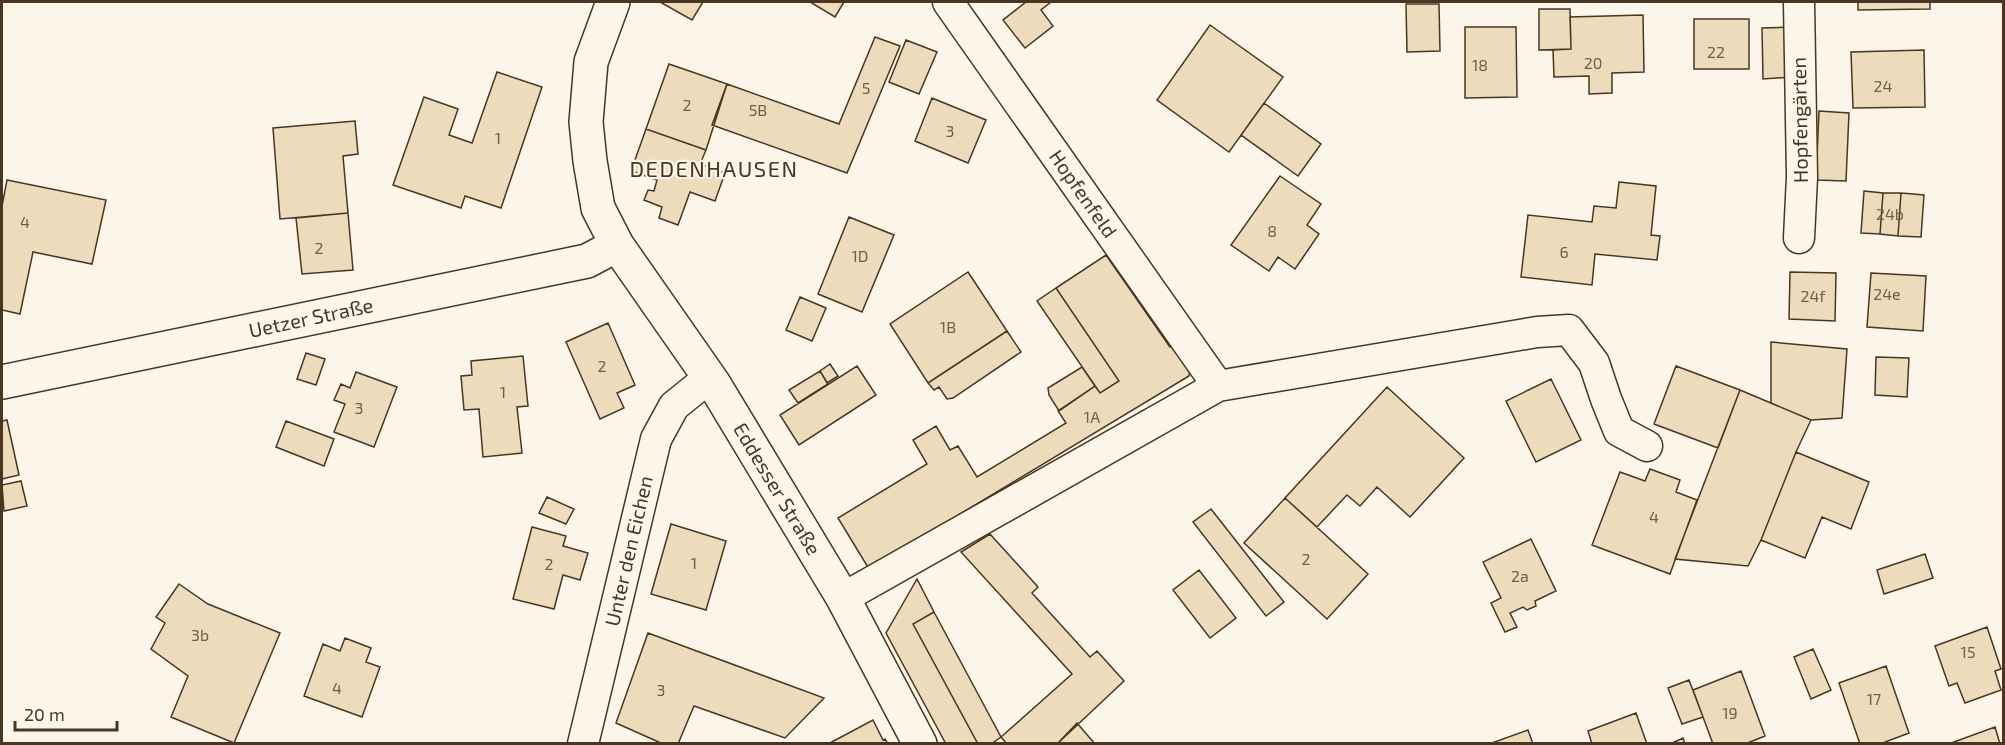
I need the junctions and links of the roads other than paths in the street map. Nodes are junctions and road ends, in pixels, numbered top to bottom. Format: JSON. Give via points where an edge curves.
{"nodes":[{"id":1,"x":613,"y":2,"type":"edge"},
{"id":2,"x":948,"y":2,"type":"edge"},
{"id":3,"x":1798,"y":2,"type":"edge"},
{"id":4,"x":1799,"y":238,"type":"dead end"},
{"id":5,"x":617,"y":245,"type":"junction"},
{"id":6,"x":710,"y":377,"type":"junction"},
{"id":7,"x":2,"y":382,"type":"edge"},
{"id":8,"x":1218,"y":386,"type":"junction"},
{"id":9,"x":1647,"y":447,"type":"dead end"},
{"id":10,"x":843,"y":598,"type":"junction"},
{"id":11,"x":583,"y":744,"type":"edge"},
{"id":12,"x":920,"y":744,"type":"edge"}],
"edges":[{"from":1,"to":5,"type":"street","name":"Eddesser Straße","via":[[591,62],[586,122],[598,207]]},
{"from":2,"to":8,"type":"street","name":"Hopfenfeld"},
{"from":3,"to":4,"type":"street","name":"Hopfengärten","via":[[1802,177]]},
{"from":5,"to":6,"type":"street","name":"Eddesser Straße"},
{"from":5,"to":7,"type":"street","name":"Uetzer Straße","via":[[587,261]]},
{"from":6,"to":10,"type":"street","name":"Eddesser Straße"},
{"from":6,"to":11,"type":"street","name":"Unter den Eichen","via":[[674,406],[656,439]]},
{"from":8,"to":9,"type":"street","via":[[1537,332],[1569,330],[1594,363],[1619,431]]},
{"from":8,"to":10,"type":"street"},
{"from":10,"to":12,"type":"street","name":"Eddesser Straße"}]}
